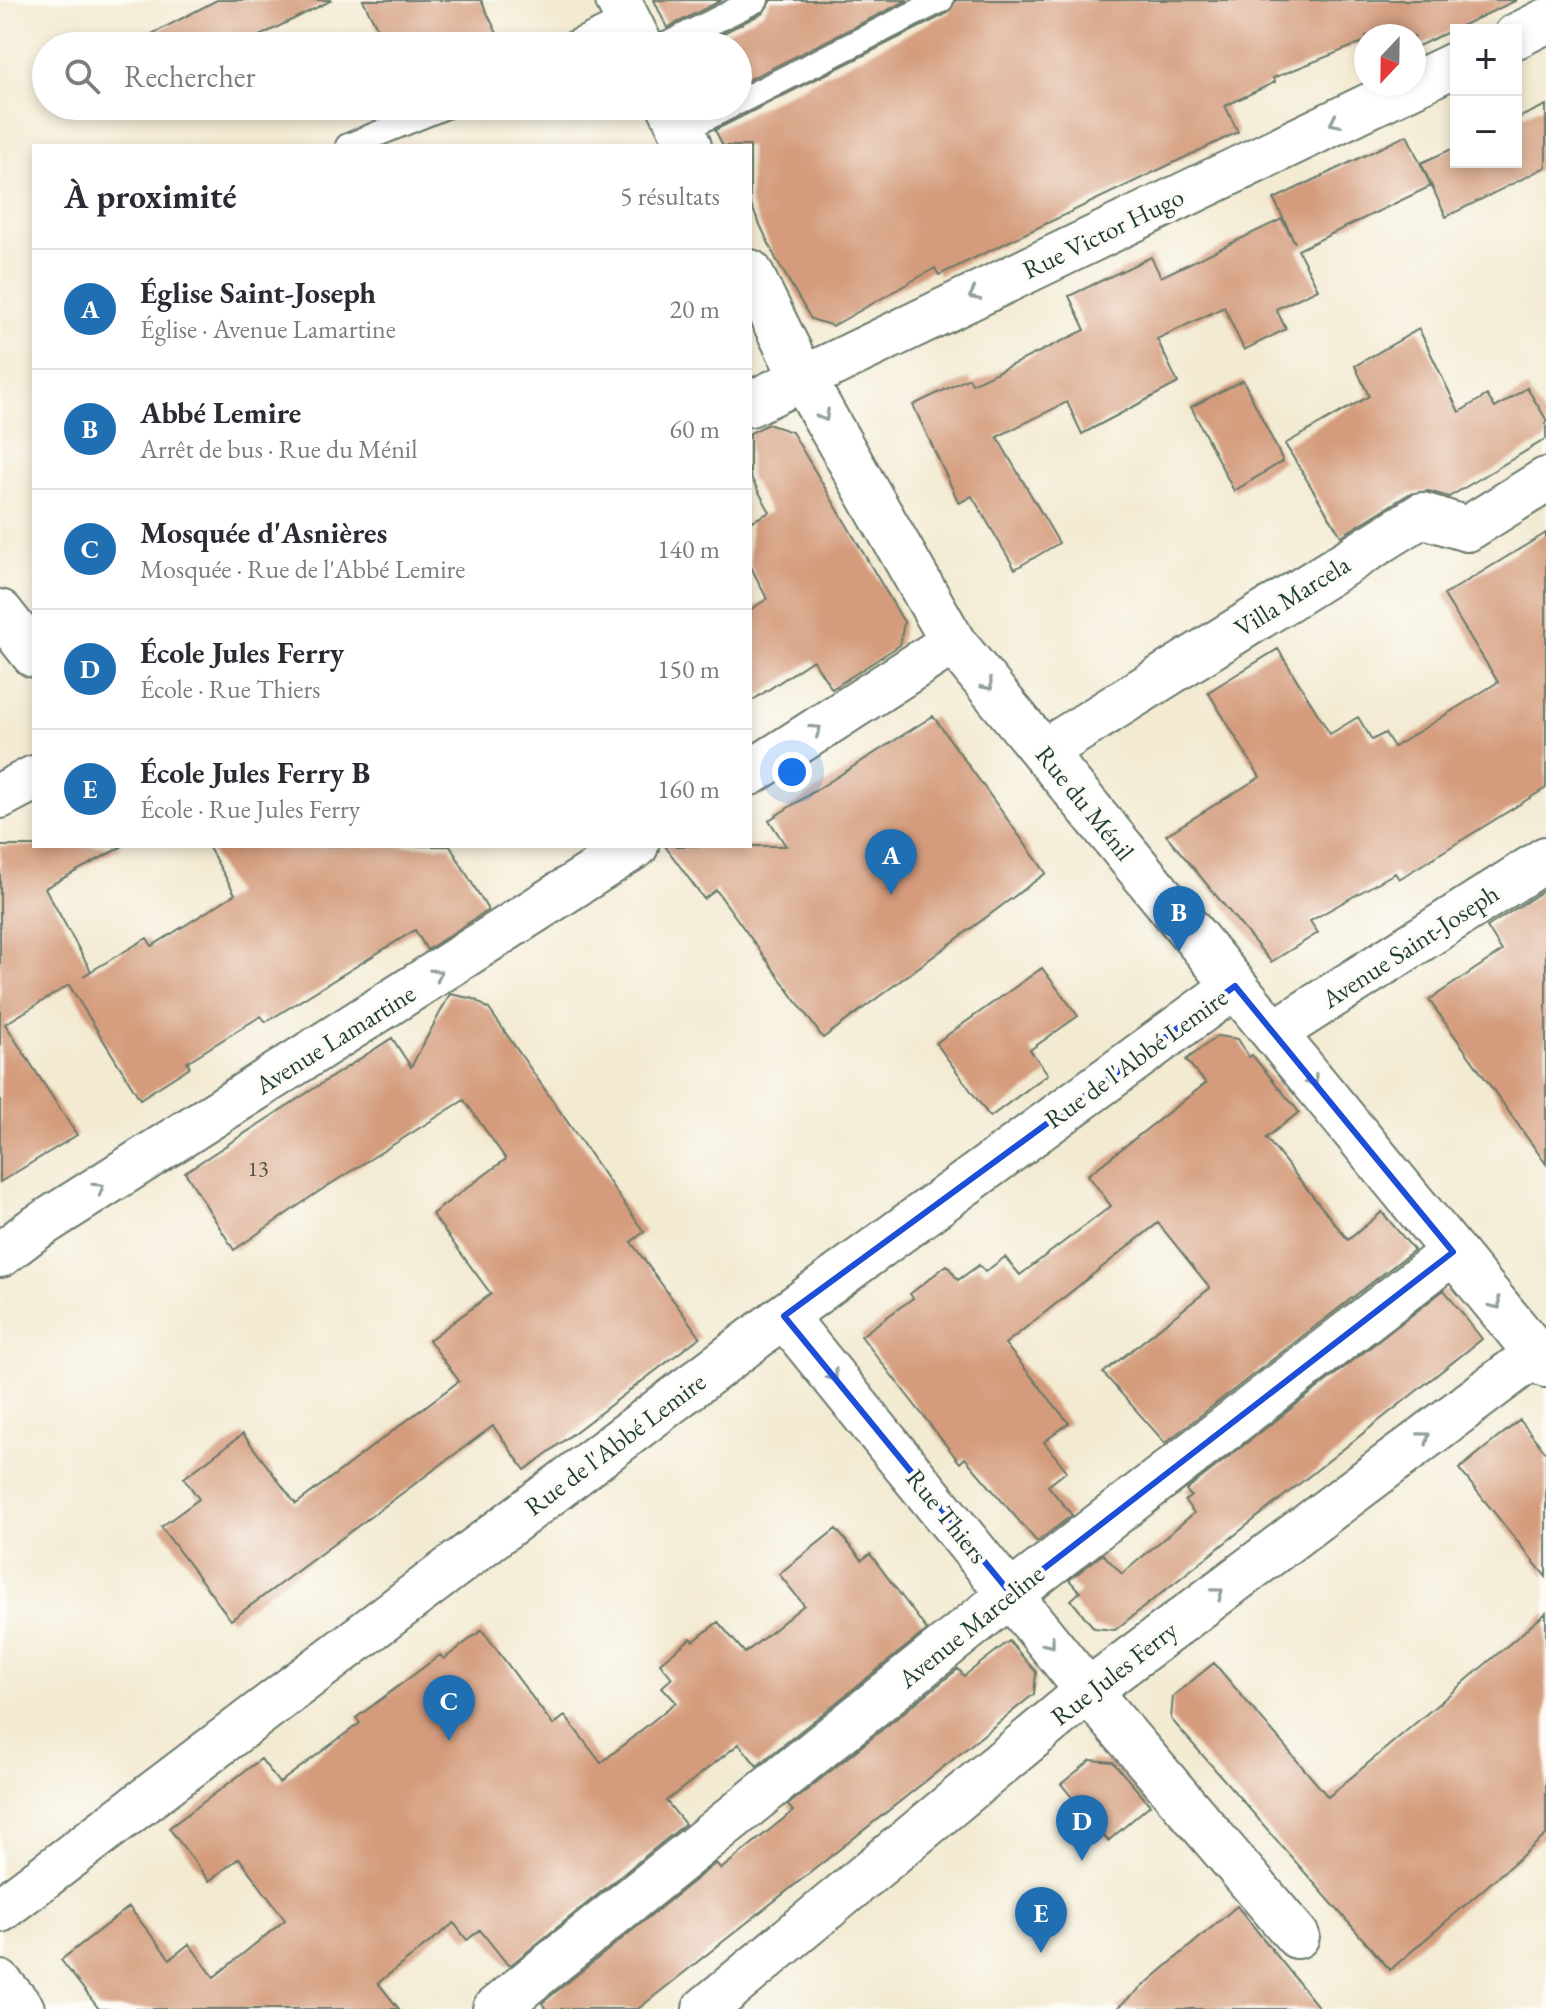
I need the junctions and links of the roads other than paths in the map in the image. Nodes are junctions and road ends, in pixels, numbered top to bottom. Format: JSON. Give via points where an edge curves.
{"nodes":[{"id":1,"x":756,"y":0,"type":"edge"},
{"id":2,"x":941,"y":0,"type":"edge"},
{"id":3,"x":1546,"y":21,"type":"edge"},
{"id":4,"x":629,"y":22,"type":"edge"},
{"id":5,"x":604,"y":32,"type":"edge"},
{"id":6,"x":692,"y":32,"type":"edge"},
{"id":7,"x":1522,"y":33,"type":"edge"},
{"id":8,"x":1450,"y":67,"type":"edge"},
{"id":9,"x":752,"y":95,"type":"edge"},
{"id":10,"x":412,"y":120,"type":"edge"},
{"id":11,"x":353,"y":144,"type":"edge"},
{"id":12,"x":752,"y":276,"type":"edge"},
{"id":13,"x":802,"y":377,"type":"junction"},
{"id":14,"x":752,"y":403,"type":"edge"},
{"id":15,"x":1546,"y":480,"type":"edge"},
{"id":16,"x":0,"y":612,"type":"edge"},
{"id":17,"x":953,"y":642,"type":"junction"},
{"id":18,"x":32,"y":652,"type":"edge"},
{"id":19,"x":1043,"y":752,"type":"junction"},
{"id":20,"x":752,"y":772,"type":"edge"},
{"id":21,"x":32,"y":779,"type":"edge"},
{"id":22,"x":0,"y":796,"type":"edge"},
{"id":23,"x":633,"y":848,"type":"edge"},
{"id":24,"x":1546,"y":859,"type":"edge"},
{"id":25,"x":1235,"y":986,"type":"junction"},
{"id":26,"x":1274,"y":1033,"type":"junction"},
{"id":27,"x":17,"y":1242,"type":"edge"},
{"id":28,"x":1453,"y":1252,"type":"junction"},
{"id":29,"x":784,"y":1316,"type":"junction"},
{"id":30,"x":1541,"y":1359,"type":"edge"},
{"id":31,"x":1011,"y":1594,"type":"junction"},
{"id":32,"x":1088,"y":1691,"type":"junction"},
{"id":33,"x":0,"y":1910,"type":"edge"},
{"id":34,"x":1297,"y":1936,"type":"dead end"},
{"id":35,"x":0,"y":1983,"type":"edge"},
{"id":36,"x":22,"y":2009,"type":"edge"},
{"id":37,"x":495,"y":2009,"type":"edge"},
{"id":38,"x":705,"y":2009,"type":"edge"}],
"edges":[{"from":1,"to":6,"type":"lane"},
{"from":2,"to":9,"type":"lane"},
{"from":3,"to":7,"type":"street"},
{"from":4,"to":5,"type":"lane"},
{"from":8,"to":13,"type":"street","name":"Rue Victor Hugo","one_way":true},
{"from":10,"to":11,"type":"lane"},
{"from":12,"to":13,"type":"street","name":"Rue du Ménil"},
{"from":13,"to":14,"type":"street","name":"Rue Victor Hugo"},
{"from":13,"to":17,"type":"street","name":"Rue du Ménil","one_way":true},
{"from":15,"to":19,"type":"street","name":"Villa Marcela","via":[[1467,529],[1422,515]]},
{"from":16,"to":18,"type":"street"},
{"from":17,"to":19,"type":"street","name":"Rue du Ménil","one_way":true},
{"from":20,"to":17,"type":"street","one_way":true},
{"from":19,"to":25,"type":"street","name":"Rue du Ménil"},
{"from":21,"to":22,"type":"street"},
{"from":27,"to":23,"type":"street","name":"Avenue Lamartine","one_way":true},
{"from":24,"to":26,"type":"street","name":"Avenue Saint-Joseph"},
{"from":25,"to":26,"type":"street","name":"Rue du Ménil"},
{"from":25,"to":29,"type":"street","name":"Rue de l'Abbé Lemire"},
{"from":26,"to":28,"type":"street","name":"Rue du Ménil","one_way":true},
{"from":28,"to":30,"type":"street","name":"Rue du Ménil","one_way":true},
{"from":28,"to":31,"type":"street","name":"Avenue Marceline"},
{"from":29,"to":31,"type":"street","name":"Rue Thiers","one_way":true},
{"from":29,"to":33,"type":"street","name":"Rue de l'Abbé Lemire"},
{"from":32,"to":30,"type":"street","name":"Rue Jules Ferry","one_way":true},
{"from":31,"to":32,"type":"street","name":"Rue Thiers","one_way":true},
{"from":31,"to":37,"type":"street","name":"Avenue Marceline"},
{"from":32,"to":34,"type":"street","name":"Rue Thiers"},
{"from":32,"to":38,"type":"street","name":"Rue Jules Ferry"},
{"from":35,"to":36,"type":"street"}]}
